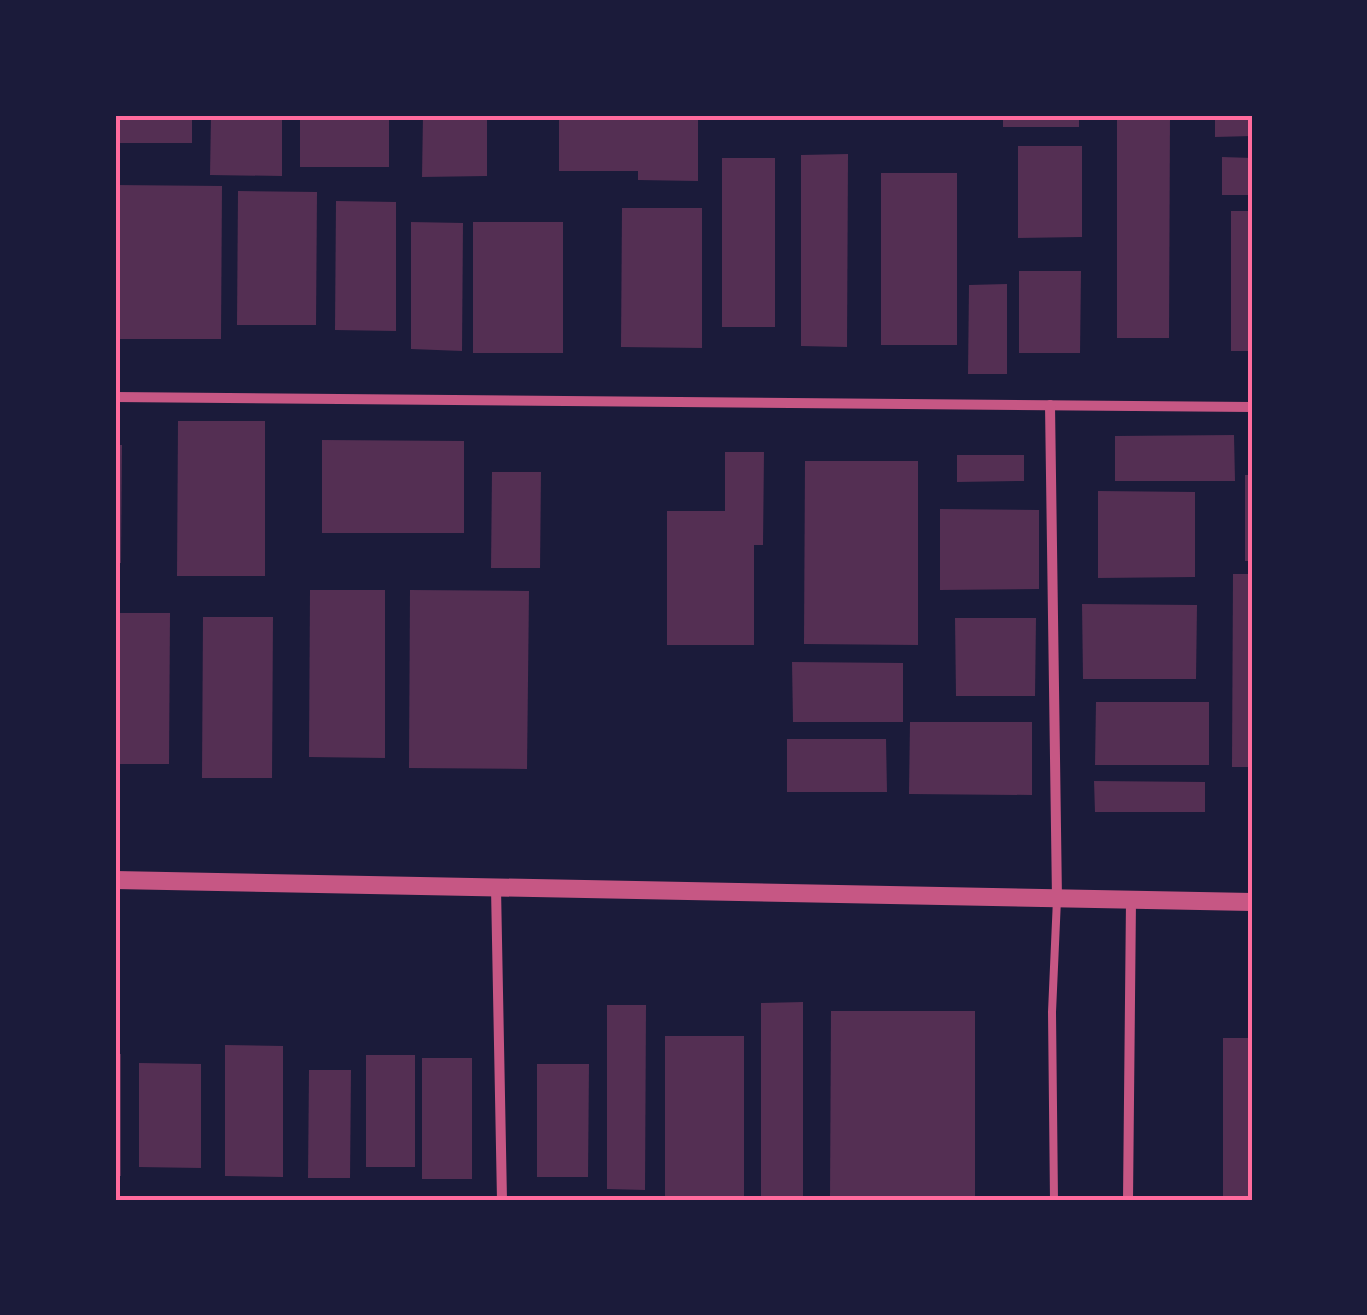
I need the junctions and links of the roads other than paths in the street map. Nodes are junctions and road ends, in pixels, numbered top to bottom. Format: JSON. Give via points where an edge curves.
{"nodes":[{"id":1,"x":115,"y":397,"type":"edge"},
{"id":2,"x":1050,"y":405,"type":"junction"},
{"id":3,"x":1252,"y":407,"type":"edge"},
{"id":4,"x":115,"y":880,"type":"edge"},
{"id":5,"x":496,"y":888,"type":"junction"},
{"id":6,"x":1057,"y":899,"type":"junction"},
{"id":7,"x":1130,"y":900,"type":"junction"},
{"id":8,"x":1252,"y":902,"type":"edge"},
{"id":9,"x":502,"y":1200,"type":"edge"},
{"id":10,"x":1054,"y":1200,"type":"edge"},
{"id":11,"x":1128,"y":1200,"type":"edge"}],
"edges":[{"from":1,"to":2,"type":"street"},
{"from":2,"to":3,"type":"street"},
{"from":2,"to":6,"type":"street"},
{"from":4,"to":5,"type":"street"},
{"from":5,"to":6,"type":"street"},
{"from":5,"to":9,"type":"street"},
{"from":6,"to":7,"type":"street"},
{"from":6,"to":10,"type":"lane"},
{"from":7,"to":8,"type":"street"},
{"from":7,"to":11,"type":"street"}]}
